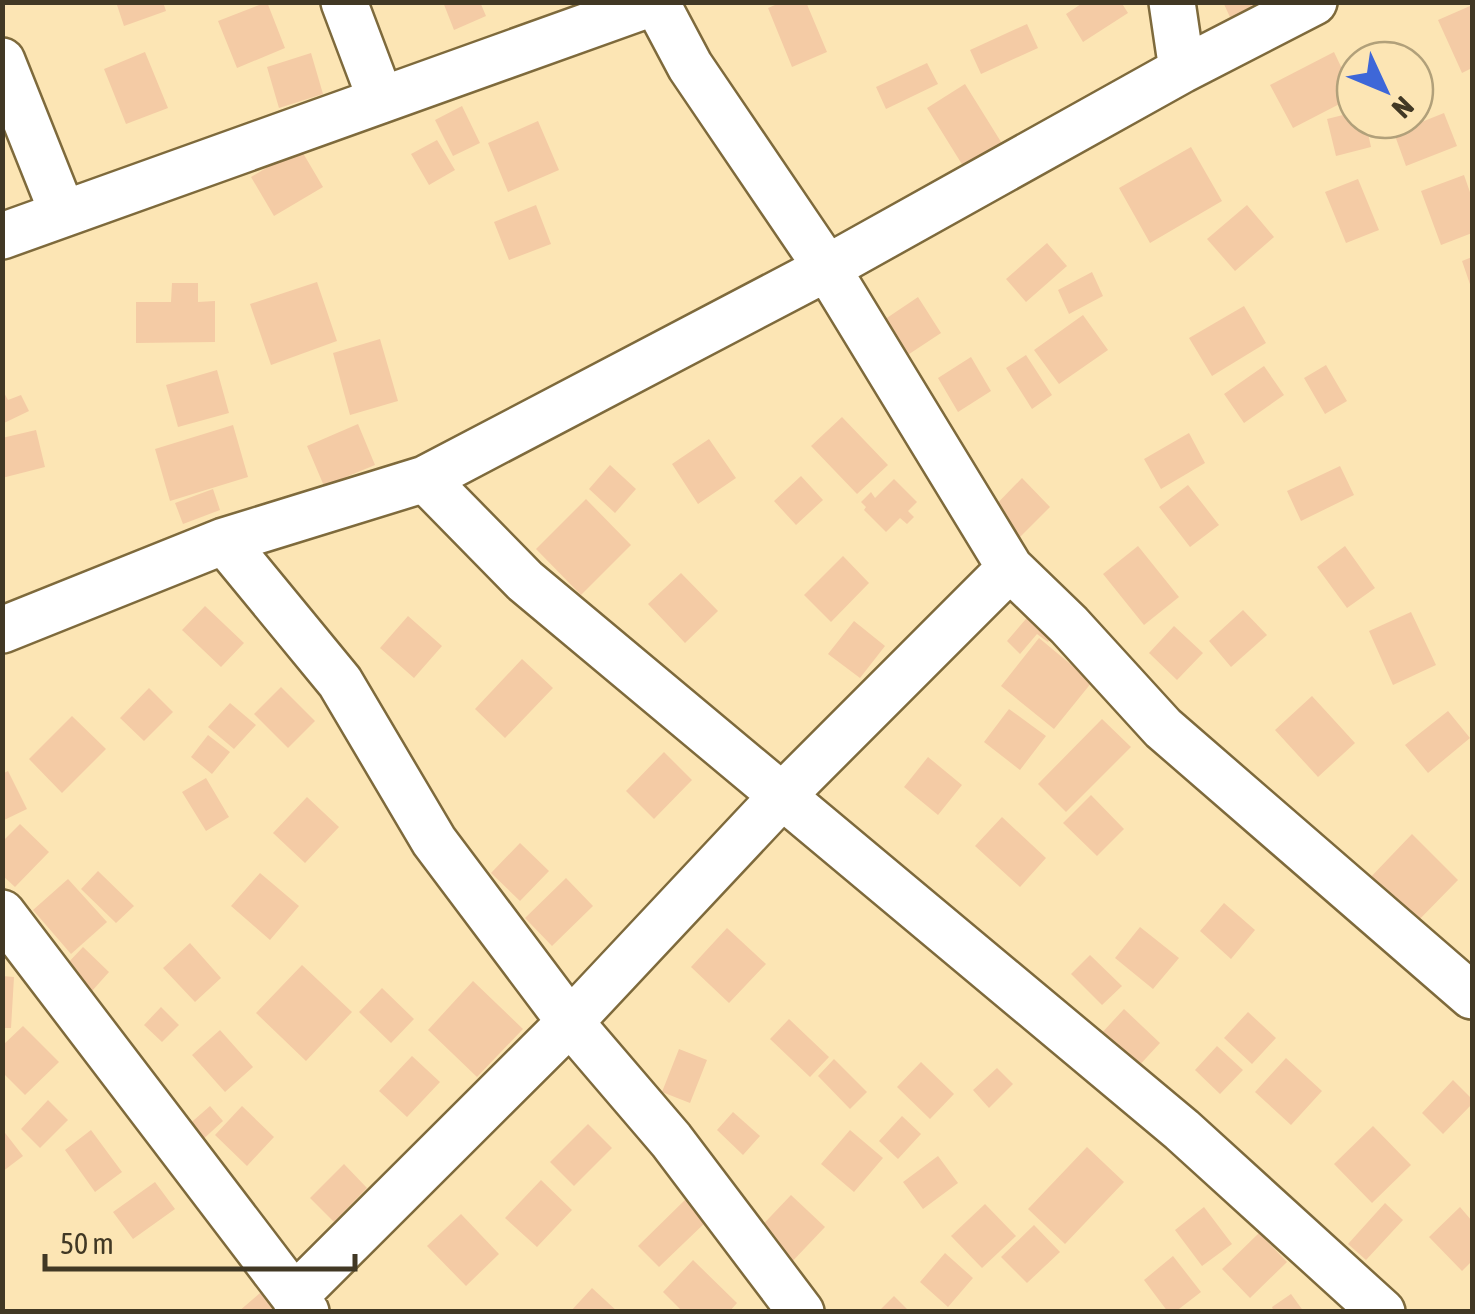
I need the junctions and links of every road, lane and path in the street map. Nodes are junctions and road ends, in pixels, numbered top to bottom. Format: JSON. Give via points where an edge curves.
{"nodes":[{"id":1,"x":344,"y":2,"type":"edge"},
{"id":2,"x":656,"y":2,"type":"edge"},
{"id":3,"x":1172,"y":2,"type":"edge"},
{"id":4,"x":1314,"y":2,"type":"edge"},
{"id":5,"x":2,"y":61,"type":"edge"},
{"id":6,"x":1182,"y":70,"type":"junction"},
{"id":7,"x":381,"y":100,"type":"junction"},
{"id":8,"x":63,"y":214,"type":"junction"},
{"id":9,"x":2,"y":236,"type":"edge"},
{"id":10,"x":828,"y":268,"type":"junction"},
{"id":11,"x":425,"y":479,"type":"junction"},
{"id":12,"x":224,"y":541,"type":"junction"},
{"id":13,"x":1010,"y":568,"type":"junction"},
{"id":14,"x":2,"y":630,"type":"edge"},
{"id":15,"x":782,"y":796,"type":"junction"},
{"id":16,"x":2,"y":912,"type":"edge"},
{"id":17,"x":1472,"y":996,"type":"edge"},
{"id":18,"x":570,"y":1022,"type":"junction"},
{"id":19,"x":300,"y":1304,"type":"edge"},
{"id":20,"x":801,"y":1312,"type":"edge"},
{"id":21,"x":1382,"y":1312,"type":"edge"}],
"edges":[{"from":1,"to":7,"type":"street"},
{"from":2,"to":7,"type":"street"},
{"from":2,"to":10,"type":"street","via":[[708,95]]},
{"from":3,"to":6,"type":"street"},
{"from":4,"to":6,"type":"street"},
{"from":5,"to":8,"type":"street"},
{"from":6,"to":10,"type":"street"},
{"from":7,"to":8,"type":"street"},
{"from":8,"to":9,"type":"street"},
{"from":10,"to":11,"type":"street"},
{"from":10,"to":13,"type":"street"},
{"from":11,"to":12,"type":"street"},
{"from":11,"to":15,"type":"street","via":[[525,581]]},
{"from":12,"to":14,"type":"street"},
{"from":12,"to":18,"type":"street","via":[[340,682],[434,841]]},
{"from":13,"to":15,"type":"street"},
{"from":13,"to":17,"type":"street","via":[[1163,728]]},
{"from":15,"to":18,"type":"street"},
{"from":15,"to":21,"type":"street","via":[[1182,1130]]},
{"from":16,"to":19,"type":"street"},
{"from":18,"to":19,"type":"street"},
{"from":18,"to":20,"type":"street","via":[[671,1140]]}]}
